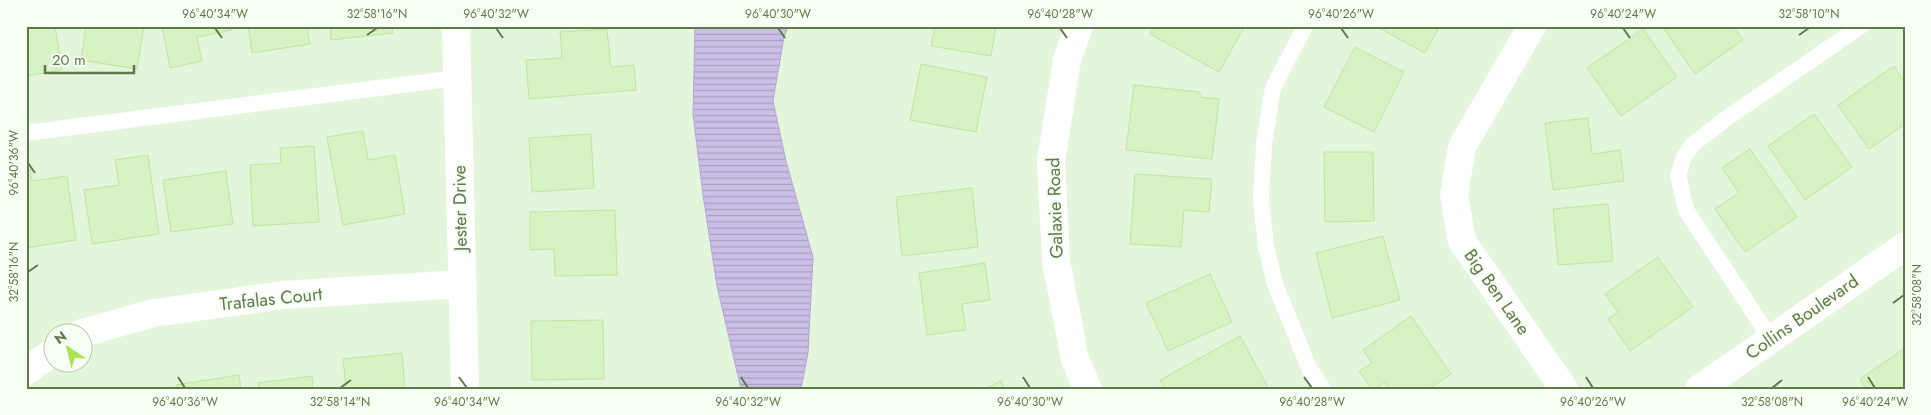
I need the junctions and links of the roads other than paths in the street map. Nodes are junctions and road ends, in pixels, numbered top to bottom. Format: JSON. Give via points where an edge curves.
{"nodes":[{"id":1,"x":456,"y":26,"type":"edge"},
{"id":2,"x":1079,"y":26,"type":"edge"},
{"id":3,"x":1305,"y":26,"type":"edge"},
{"id":4,"x":1532,"y":26,"type":"edge"},
{"id":5,"x":1861,"y":26,"type":"edge"},
{"id":6,"x":457,"y":78,"type":"junction"},
{"id":7,"x":26,"y":134,"type":"edge"},
{"id":8,"x":1905,"y":246,"type":"edge"},
{"id":9,"x":462,"y":284,"type":"junction"},
{"id":10,"x":92,"y":330,"type":"edge"},
{"id":11,"x":1771,"y":339,"type":"junction"},
{"id":12,"x":42,"y":360,"type":"edge"},
{"id":13,"x":26,"y":372,"type":"edge"},
{"id":14,"x":465,"y":389,"type":"edge"},
{"id":15,"x":1088,"y":389,"type":"edge"},
{"id":16,"x":1324,"y":389,"type":"edge"},
{"id":17,"x":1564,"y":389,"type":"edge"},
{"id":18,"x":1698,"y":389,"type":"edge"}],
"edges":[{"from":1,"to":6,"type":"street","name":"Jester Drive"},
{"from":2,"to":15,"type":"street","name":"Galaxie Road","via":[[1067,60],[1051,162],[1056,261],[1075,360]]},
{"from":3,"to":16,"type":"lane","via":[[1273,88],[1264,144],[1261,199],[1266,247],[1275,284],[1309,368]]},
{"from":4,"to":17,"type":"street","name":"Big Ben Lane","via":[[1462,147],[1454,194],[1462,241]]},
{"from":5,"to":11,"type":"lane","via":[[1692,145],[1678,174],[1686,210]]},
{"from":6,"to":7,"type":"lane"},
{"from":6,"to":9,"type":"street","name":"Jester Drive"},
{"from":8,"to":11,"type":"street","name":"Collins Boulevard"},
{"from":9,"to":10,"type":"street","name":"Trafalas Court","via":[[283,295],[154,313]]},
{"from":9,"to":14,"type":"street","name":"Jester Drive"},
{"from":11,"to":18,"type":"street","name":"Collins Boulevard"},
{"from":12,"to":13,"type":"street"}]}
